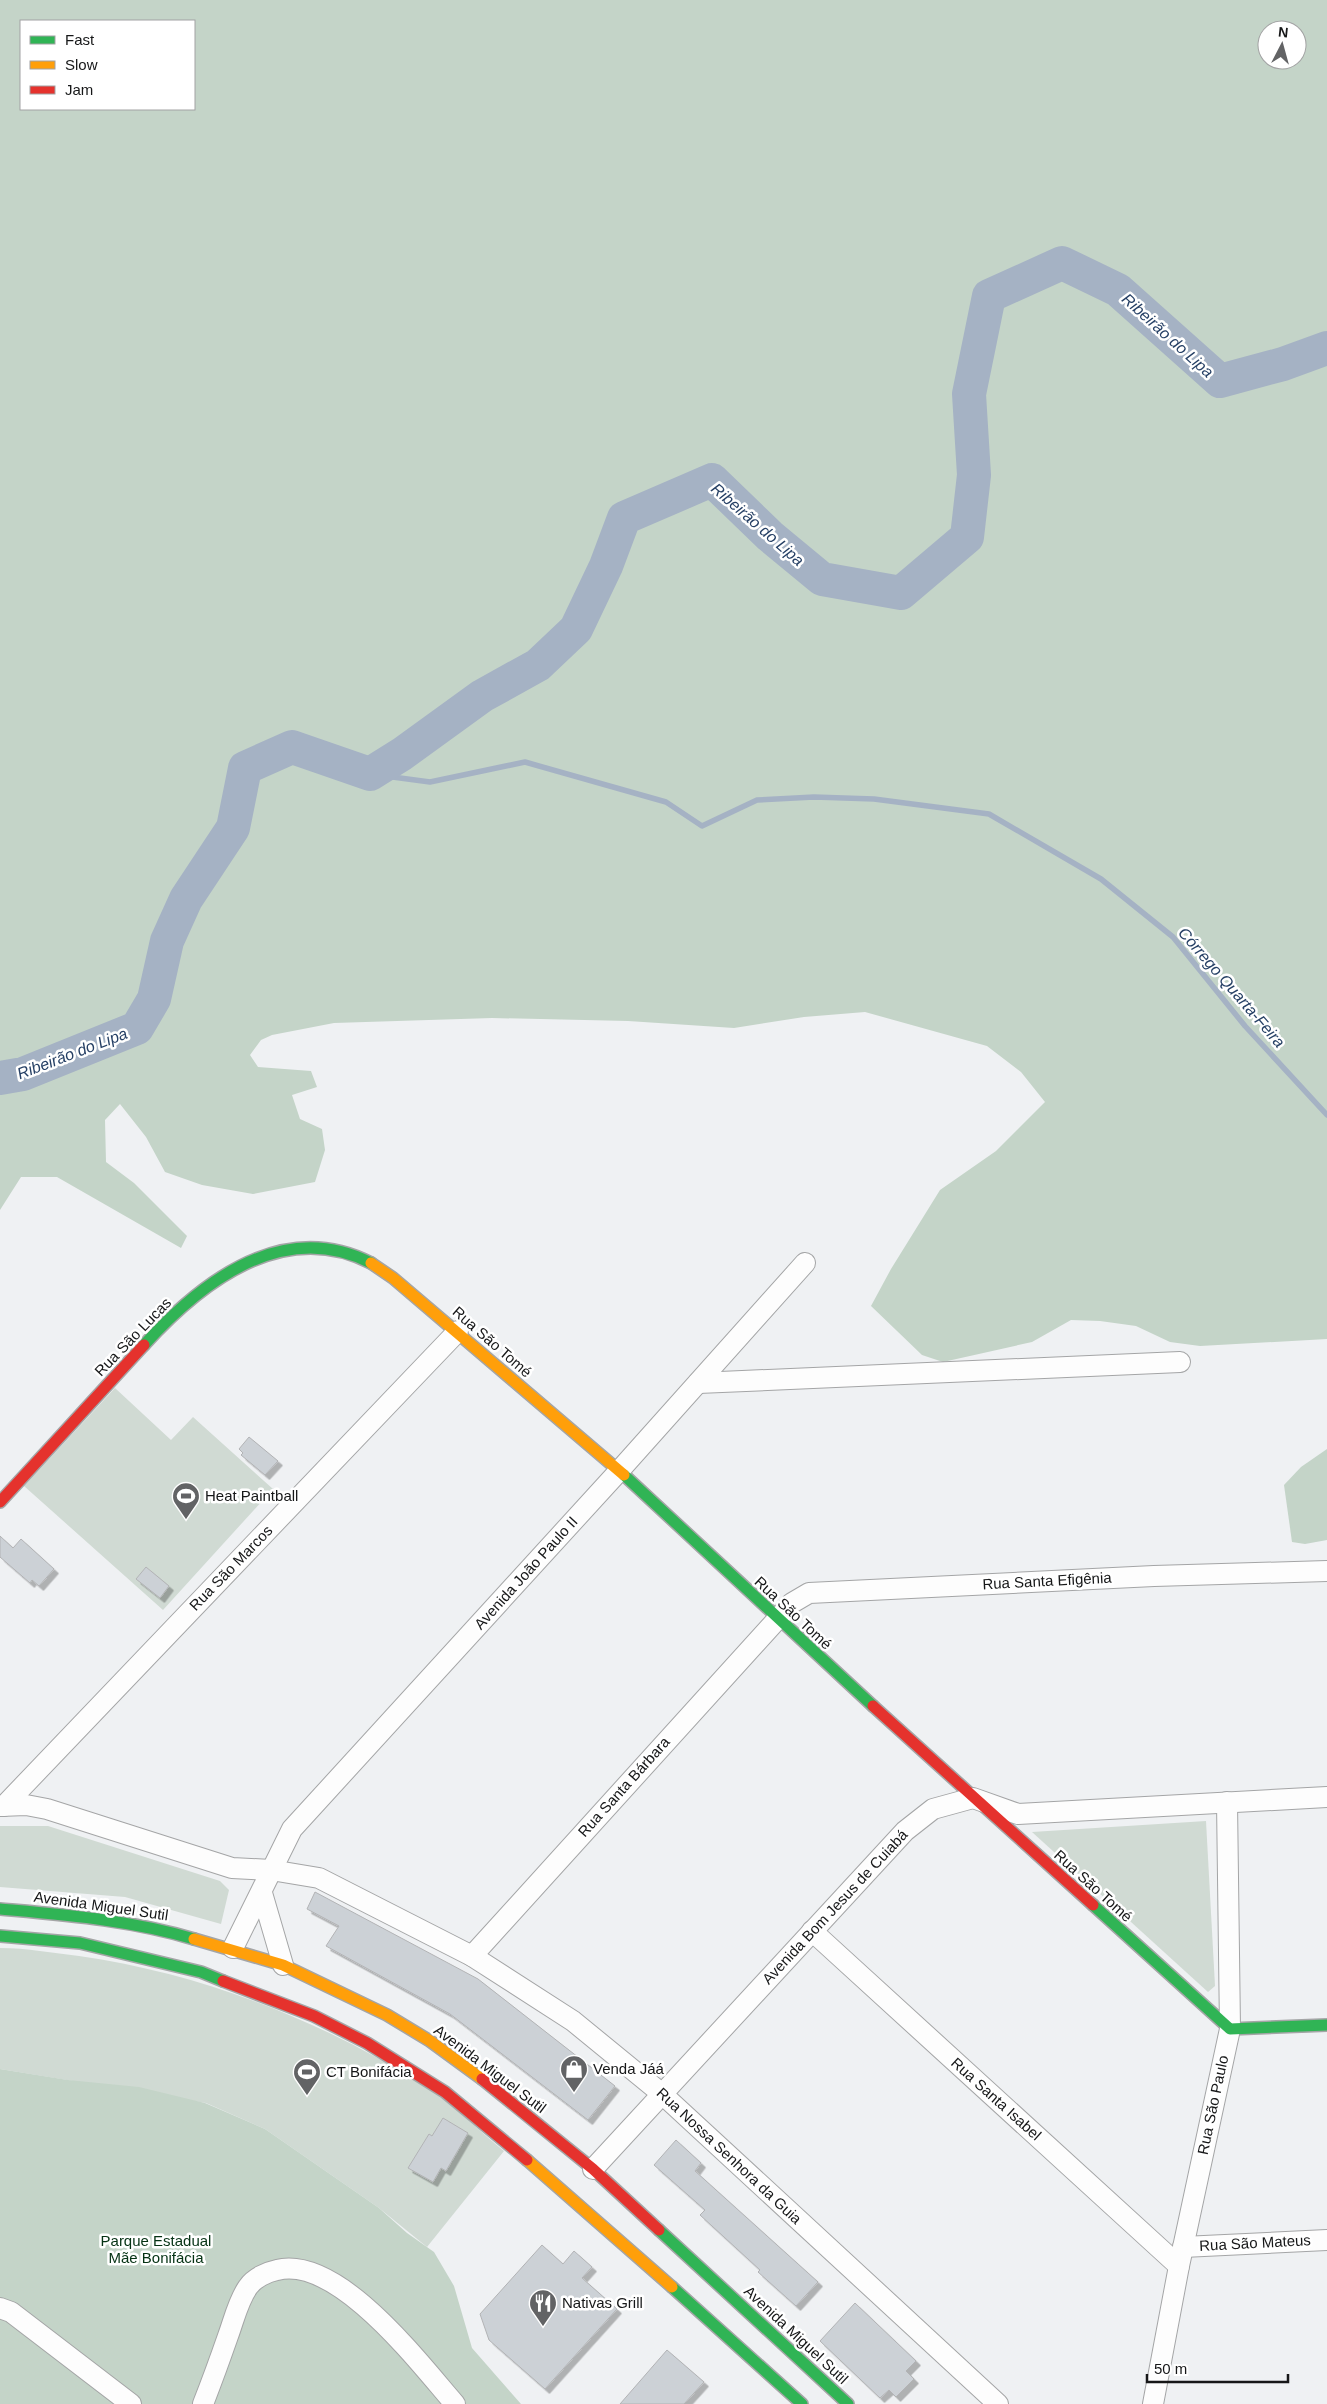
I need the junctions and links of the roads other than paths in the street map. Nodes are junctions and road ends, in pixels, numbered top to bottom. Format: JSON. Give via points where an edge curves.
{"nodes":[{"id":1,"x":320,"y":1248,"type":"joint"},
{"id":2,"x":805,"y":1263,"type":"dead end"},
{"id":3,"x":458,"y":1331,"type":"junction"},
{"id":4,"x":1180,"y":1362,"type":"dead end"},
{"id":5,"x":698,"y":1384,"type":"junction"},
{"id":6,"x":619,"y":1471,"type":"junction"},
{"id":7,"x":0,"y":1502,"type":"edge"},
{"id":8,"x":1327,"y":1571,"type":"edge"},
{"id":9,"x":777,"y":1619,"type":"junction"},
{"id":10,"x":1327,"y":1797,"type":"edge"},
{"id":11,"x":973,"y":1798,"type":"junction"},
{"id":12,"x":1227,"y":1802,"type":"junction"},
{"id":13,"x":2,"y":1806,"type":"edge"},
{"id":14,"x":271,"y":1870,"type":"junction"},
{"id":15,"x":262,"y":1893,"type":"junction"},
{"id":16,"x":0,"y":1909,"type":"edge"},
{"id":17,"x":812,"y":1931,"type":"junction"},
{"id":18,"x":0,"y":1936,"type":"edge"},
{"id":19,"x":233,"y":1948,"type":"junction"},
{"id":20,"x":472,"y":1956,"type":"junction"},
{"id":21,"x":283,"y":1965,"type":"junction"},
{"id":22,"x":1327,"y":2025,"type":"edge"},
{"id":23,"x":1230,"y":2029,"type":"junction"},
{"id":24,"x":661,"y":2093,"type":"junction"},
{"id":25,"x":593,"y":2169,"type":"junction"},
{"id":26,"x":1327,"y":2240,"type":"edge"},
{"id":27,"x":1183,"y":2247,"type":"junction"},
{"id":28,"x":1179,"y":2266,"type":"junction"},
{"id":29,"x":0,"y":2308,"type":"edge"},
{"id":30,"x":130,"y":2404,"type":"edge"},
{"id":31,"x":203,"y":2404,"type":"edge"},
{"id":32,"x":455,"y":2404,"type":"edge"},
{"id":33,"x":802,"y":2404,"type":"edge"},
{"id":34,"x":848,"y":2404,"type":"edge"},
{"id":35,"x":998,"y":2404,"type":"edge"},
{"id":36,"x":1153,"y":2404,"type":"edge"}],
"edges":[{"from":1,"to":3,"type":"main road","name":"Rua São Tomé","via":[[347,1251],[374,1263]]},
{"from":1,"to":7,"type":"main road","name":"Rua São Lucas","via":[[278,1251],[241,1263],[205,1286],[167,1320]]},
{"from":2,"to":5,"type":"street","name":"Avenida João Paulo II"},
{"from":3,"to":6,"type":"main road","name":"Rua São Tomé"},
{"from":3,"to":13,"type":"street","name":"Rua São Marcos"},
{"from":4,"to":5,"type":"street"},
{"from":5,"to":6,"type":"street","name":"Avenida João Paulo II"},
{"from":6,"to":9,"type":"main road","name":"Rua São Tomé"},
{"from":6,"to":14,"type":"street","name":"Avenida João Paulo II","via":[[292,1829]]},
{"from":8,"to":9,"type":"street","name":"Rua Santa Efigênia","via":[[809,1593],[792,1603]]},
{"from":9,"to":11,"type":"main road","name":"Rua São Tomé"},
{"from":9,"to":20,"type":"street","name":"Rua Santa Bárbara"},
{"from":10,"to":12,"type":"street"},
{"from":11,"to":12,"type":"street","via":[[1018,1814]]},
{"from":11,"to":17,"type":"street","name":"Avenida Bom Jesus de Cuiabá","via":[[933,1809],[905,1831]]},
{"from":11,"to":23,"type":"main road","name":"Rua São Tomé"},
{"from":12,"to":23,"type":"street","name":"Rua São Paulo"},
{"from":13,"to":14,"type":"street","name":"Rua Nossa Senhora da Guia","via":[[26,1805],[47,1809],[232,1868]]},
{"from":14,"to":15,"type":"street","name":"Avenida João Paulo II"},
{"from":14,"to":20,"type":"street","name":"Rua Nossa Senhora da Guia","via":[[329,1882]]},
{"from":15,"to":19,"type":"street","name":"Avenida João Paulo II"},
{"from":15,"to":21,"type":"street"},
{"from":16,"to":19,"type":"main road","name":"Avenida Miguel Sutil","via":[[103,1918],[162,1929]]},
{"from":17,"to":24,"type":"street","name":"Avenida Bom Jesus de Cuiabá"},
{"from":17,"to":28,"type":"street","name":"Rua Santa Isabel"},
{"from":18,"to":33,"type":"main road","via":[[80,1943],[201,1972],[314,2016],[367,2043],[445,2092],[566,2193]]},
{"from":19,"to":21,"type":"main road","name":"Avenida Miguel Sutil"},
{"from":20,"to":24,"type":"street","name":"Rua Nossa Senhora da Guia","via":[[573,2021]]},
{"from":21,"to":25,"type":"main road","name":"Avenida Miguel Sutil","via":[[387,2015],[430,2040]]},
{"from":22,"to":23,"type":"main road"},
{"from":23,"to":27,"type":"street","name":"Rua São Paulo"},
{"from":24,"to":25,"type":"street","name":"Avenida Bom Jesus de Cuiabá"},
{"from":24,"to":35,"type":"street","name":"Rua Nossa Senhora da Guia"},
{"from":25,"to":34,"type":"main road","name":"Avenida Miguel Sutil"},
{"from":26,"to":27,"type":"street","name":"Rua São Mateus"},
{"from":27,"to":28,"type":"street","name":"Rua São Paulo"},
{"from":28,"to":36,"type":"street","name":"Rua São Paulo"},
{"from":29,"to":30,"type":"street","via":[[11,2312]]},
{"from":31,"to":32,"type":"street","via":[[248,2286],[267,2272],[286,2268],[309,2271],[351,2294],[375,2314]]}]}
